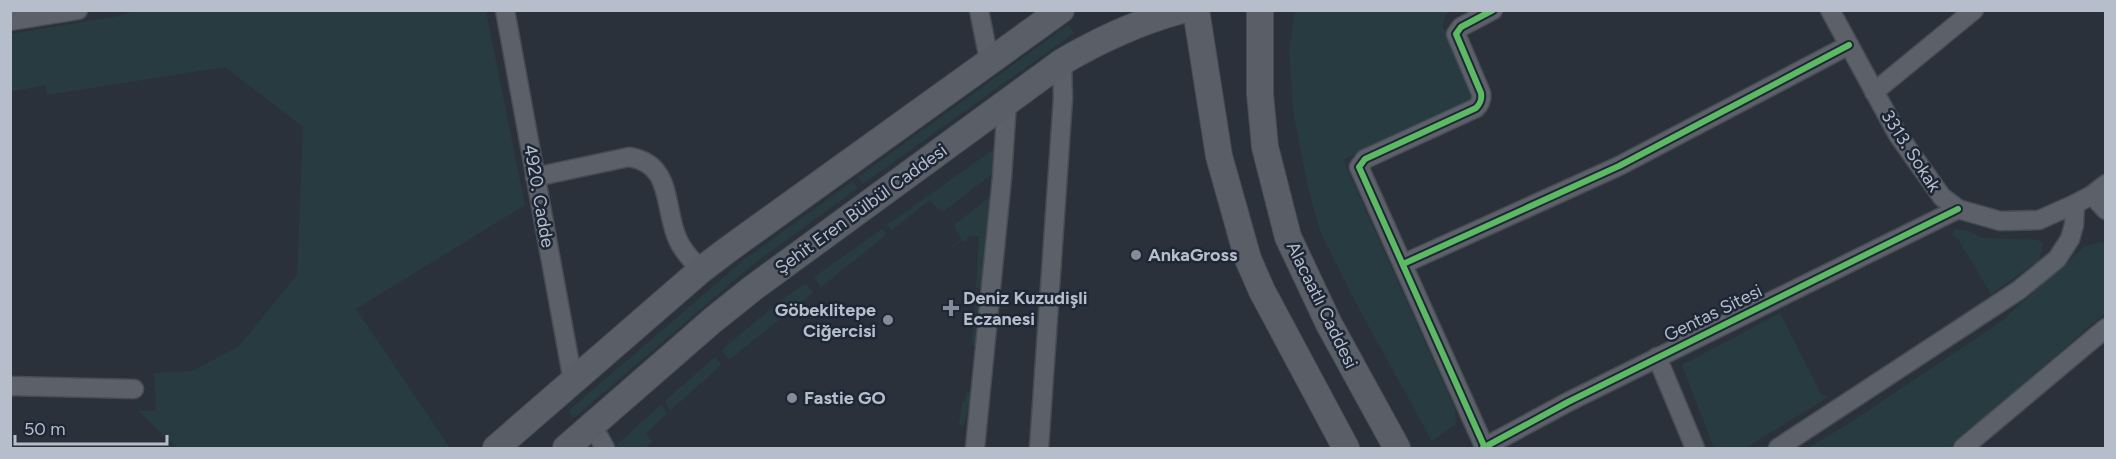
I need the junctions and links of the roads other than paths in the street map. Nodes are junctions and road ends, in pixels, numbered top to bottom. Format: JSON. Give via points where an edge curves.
{"nodes":[{"id":1,"x":78,"y":10,"type":"edge"},
{"id":2,"x":505,"y":10,"type":"edge"},
{"id":3,"x":980,"y":10,"type":"edge"},
{"id":4,"x":1060,"y":10,"type":"edge"},
{"id":5,"x":1182,"y":10,"type":"edge"},
{"id":6,"x":1196,"y":10,"type":"edge"},
{"id":7,"x":1260,"y":10,"type":"edge"},
{"id":8,"x":1494,"y":10,"type":"edge"},
{"id":9,"x":1830,"y":10,"type":"edge"},
{"id":10,"x":1974,"y":10,"type":"edge"},
{"id":11,"x":10,"y":21,"type":"edge"},
{"id":12,"x":1849,"y":45,"type":"junction"},
{"id":13,"x":989,"y":60,"type":"junction"},
{"id":14,"x":1062,"y":62,"type":"junction"},
{"id":15,"x":1874,"y":92,"type":"junction"},
{"id":16,"x":1007,"y":102,"type":"junction"},
{"id":17,"x":536,"y":177,"type":"junction"},
{"id":18,"x":2099,"y":190,"type":"edge"},
{"id":19,"x":2076,"y":204,"type":"junction"},
{"id":20,"x":1958,"y":209,"type":"junction"},
{"id":21,"x":2106,"y":210,"type":"edge"},
{"id":22,"x":1403,"y":264,"type":"junction"},
{"id":23,"x":701,"y":270,"type":"junction"},
{"id":24,"x":2106,"y":328,"type":"edge"},
{"id":25,"x":1657,"y":357,"type":"junction"},
{"id":26,"x":573,"y":381,"type":"junction"},
{"id":27,"x":10,"y":386,"type":"edge"},
{"id":28,"x":134,"y":389,"type":"dead end"},
{"id":29,"x":592,"y":426,"type":"junction"},
{"id":30,"x":496,"y":448,"type":"edge"},
{"id":31,"x":566,"y":448,"type":"edge"},
{"id":32,"x":605,"y":448,"type":"edge"},
{"id":33,"x":975,"y":448,"type":"edge"},
{"id":34,"x":1039,"y":448,"type":"edge"},
{"id":35,"x":1346,"y":448,"type":"edge"},
{"id":36,"x":1397,"y":448,"type":"edge"},
{"id":37,"x":1484,"y":448,"type":"edge"},
{"id":38,"x":1695,"y":448,"type":"edge"},
{"id":39,"x":1778,"y":448,"type":"edge"},
{"id":40,"x":1963,"y":448,"type":"edge"}],
"edges":[{"from":1,"to":11,"type":"street"},
{"from":2,"to":17,"type":"street","name":"4920. Cadde"},
{"from":3,"to":13,"type":"street"},
{"from":4,"to":13,"type":"main road"},
{"from":5,"to":14,"type":"main road","name":"Şehit Eren Bülbül Caddesi","via":[[1121,30]]},
{"from":6,"to":35,"type":"main road","via":[[1219,156],[1248,259]]},
{"from":7,"to":36,"type":"main road","name":"Alacaatlı Caddesi","via":[[1260,94],[1265,147],[1288,237],[1329,324]]},
{"from":8,"to":22,"type":"street","via":[[1461,27],[1456,34],[1481,93],[1479,105],[1360,164]]},
{"from":9,"to":12,"type":"street","name":"3313. Sokak"},
{"from":10,"to":15,"type":"street"},
{"from":12,"to":15,"type":"street","name":"3313. Sokak"},
{"from":12,"to":22,"type":"street","via":[[1619,166]]},
{"from":13,"to":23,"type":"main road"},
{"from":14,"to":16,"type":"main road","name":"Şehit Eren Bülbül Caddesi"},
{"from":14,"to":34,"type":"street"},
{"from":15,"to":20,"type":"street","name":"3313. Sokak","via":[[1929,180]]},
{"from":16,"to":29,"type":"main road","name":"Şehit Eren Bülbül Caddesi","via":[[753,288]]},
{"from":16,"to":33,"type":"street"},
{"from":17,"to":23,"type":"street","via":[[629,157],[650,164],[663,184],[678,242]]},
{"from":17,"to":26,"type":"street","name":"4920. Cadde"},
{"from":18,"to":19,"type":"street","name":"3313. Sokak"},
{"from":18,"to":21,"type":"street"},
{"from":19,"to":20,"type":"street","name":"3313. Sokak","via":[[2039,220],[2000,221]]},
{"from":19,"to":39,"type":"street","via":[[2070,238],[2057,259],[2019,290]]},
{"from":20,"to":25,"type":"street","name":"Gentas Sitesi"},
{"from":22,"to":37,"type":"street"},
{"from":23,"to":26,"type":"main road"},
{"from":24,"to":40,"type":"street"},
{"from":25,"to":37,"type":"street","name":"Gentas Sitesi"},
{"from":25,"to":38,"type":"street"},
{"from":26,"to":30,"type":"main road"},
{"from":27,"to":28,"type":"street"},
{"from":29,"to":31,"type":"main road","name":"Şehit Eren Bülbül Caddesi"},
{"from":29,"to":32,"type":"street"}]}
